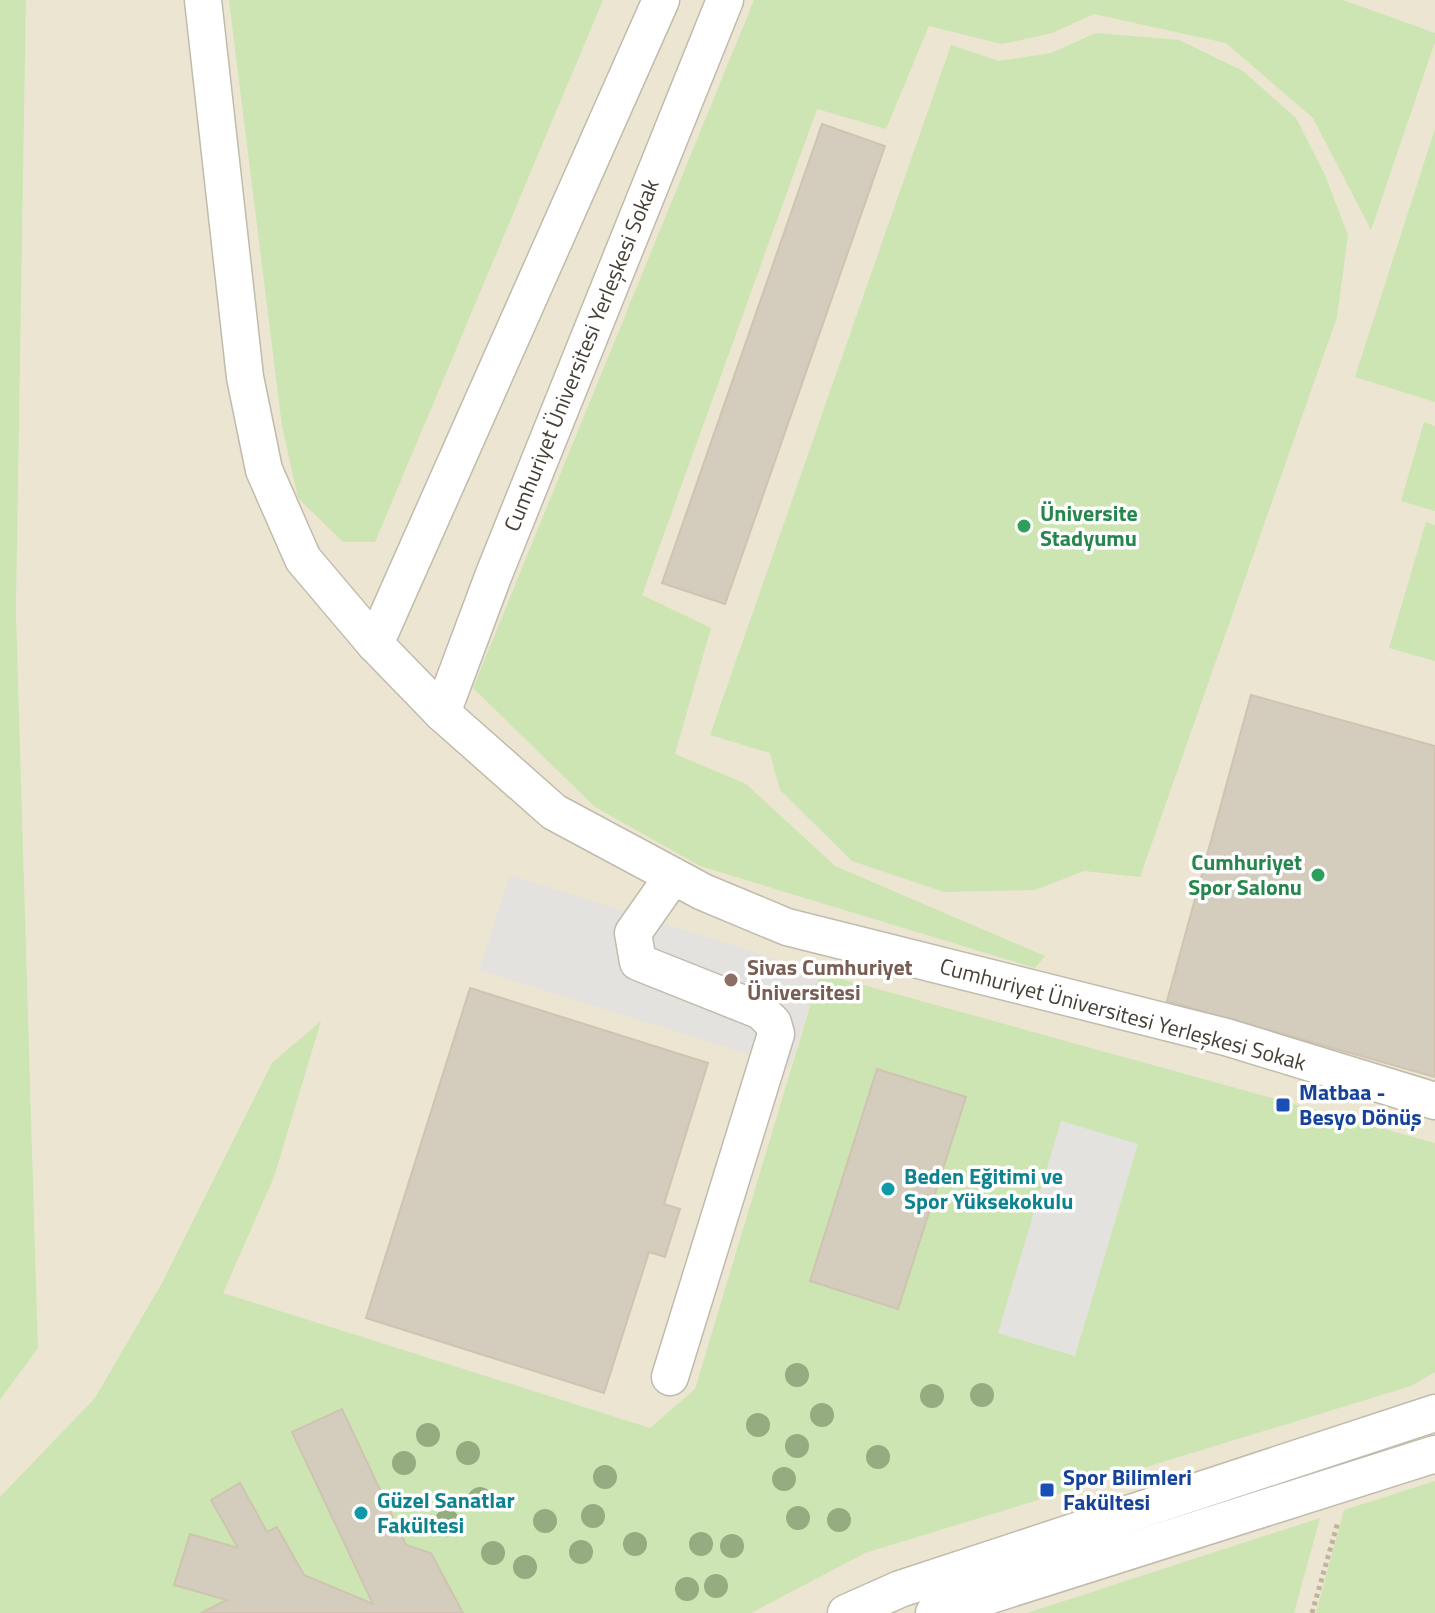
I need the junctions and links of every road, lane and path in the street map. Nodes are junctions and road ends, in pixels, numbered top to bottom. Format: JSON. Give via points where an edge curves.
{"nodes":[{"id":1,"x":203,"y":0,"type":"edge"},
{"id":2,"x":661,"y":0,"type":"edge"},
{"id":3,"x":725,"y":0,"type":"edge"},
{"id":4,"x":375,"y":644,"type":"junction"},
{"id":5,"x":442,"y":713,"type":"junction"},
{"id":6,"x":673,"y":876,"type":"junction"},
{"id":7,"x":1435,"y":1101,"type":"edge"},
{"id":8,"x":670,"y":1377,"type":"dead end"},
{"id":9,"x":1435,"y":1413,"type":"edge"},
{"id":10,"x":1435,"y":1454,"type":"edge"},
{"id":11,"x":1350,"y":1479,"type":"junction"},
{"id":12,"x":846,"y":1613,"type":"edge"},
{"id":13,"x":934,"y":1613,"type":"edge"},
{"id":14,"x":1312,"y":1613,"type":"edge"}],
"edges":[{"from":1,"to":4,"type":"street","name":"Cumhuriyet Üniversitesi Yerleşkesi Sokak","via":[[245,377],[264,470],[303,559]]},
{"from":2,"to":4,"type":"street"},
{"from":3,"to":5,"type":"street","name":"Cumhuriyet Üniversitesi Yerleşkesi Sokak"},
{"from":4,"to":5,"type":"street","name":"Cumhuriyet Üniversitesi Yerleşkesi Sokak"},
{"from":5,"to":6,"type":"street","name":"Cumhuriyet Üniversitesi Yerleşkesi Sokak","via":[[554,812]]},
{"from":6,"to":7,"type":"street","name":"Cumhuriyet Üniversitesi Yerleşkesi Sokak","via":[[787,927],[1226,1037]]},
{"from":6,"to":8,"type":"street","via":[[633,933],[638,962],[761,1011],[776,1034]]},
{"from":9,"to":12,"type":"street","via":[[900,1589]]},
{"from":10,"to":11,"type":"street"},
{"from":11,"to":13,"type":"street"},
{"from":11,"to":14,"type":"path"}]}
